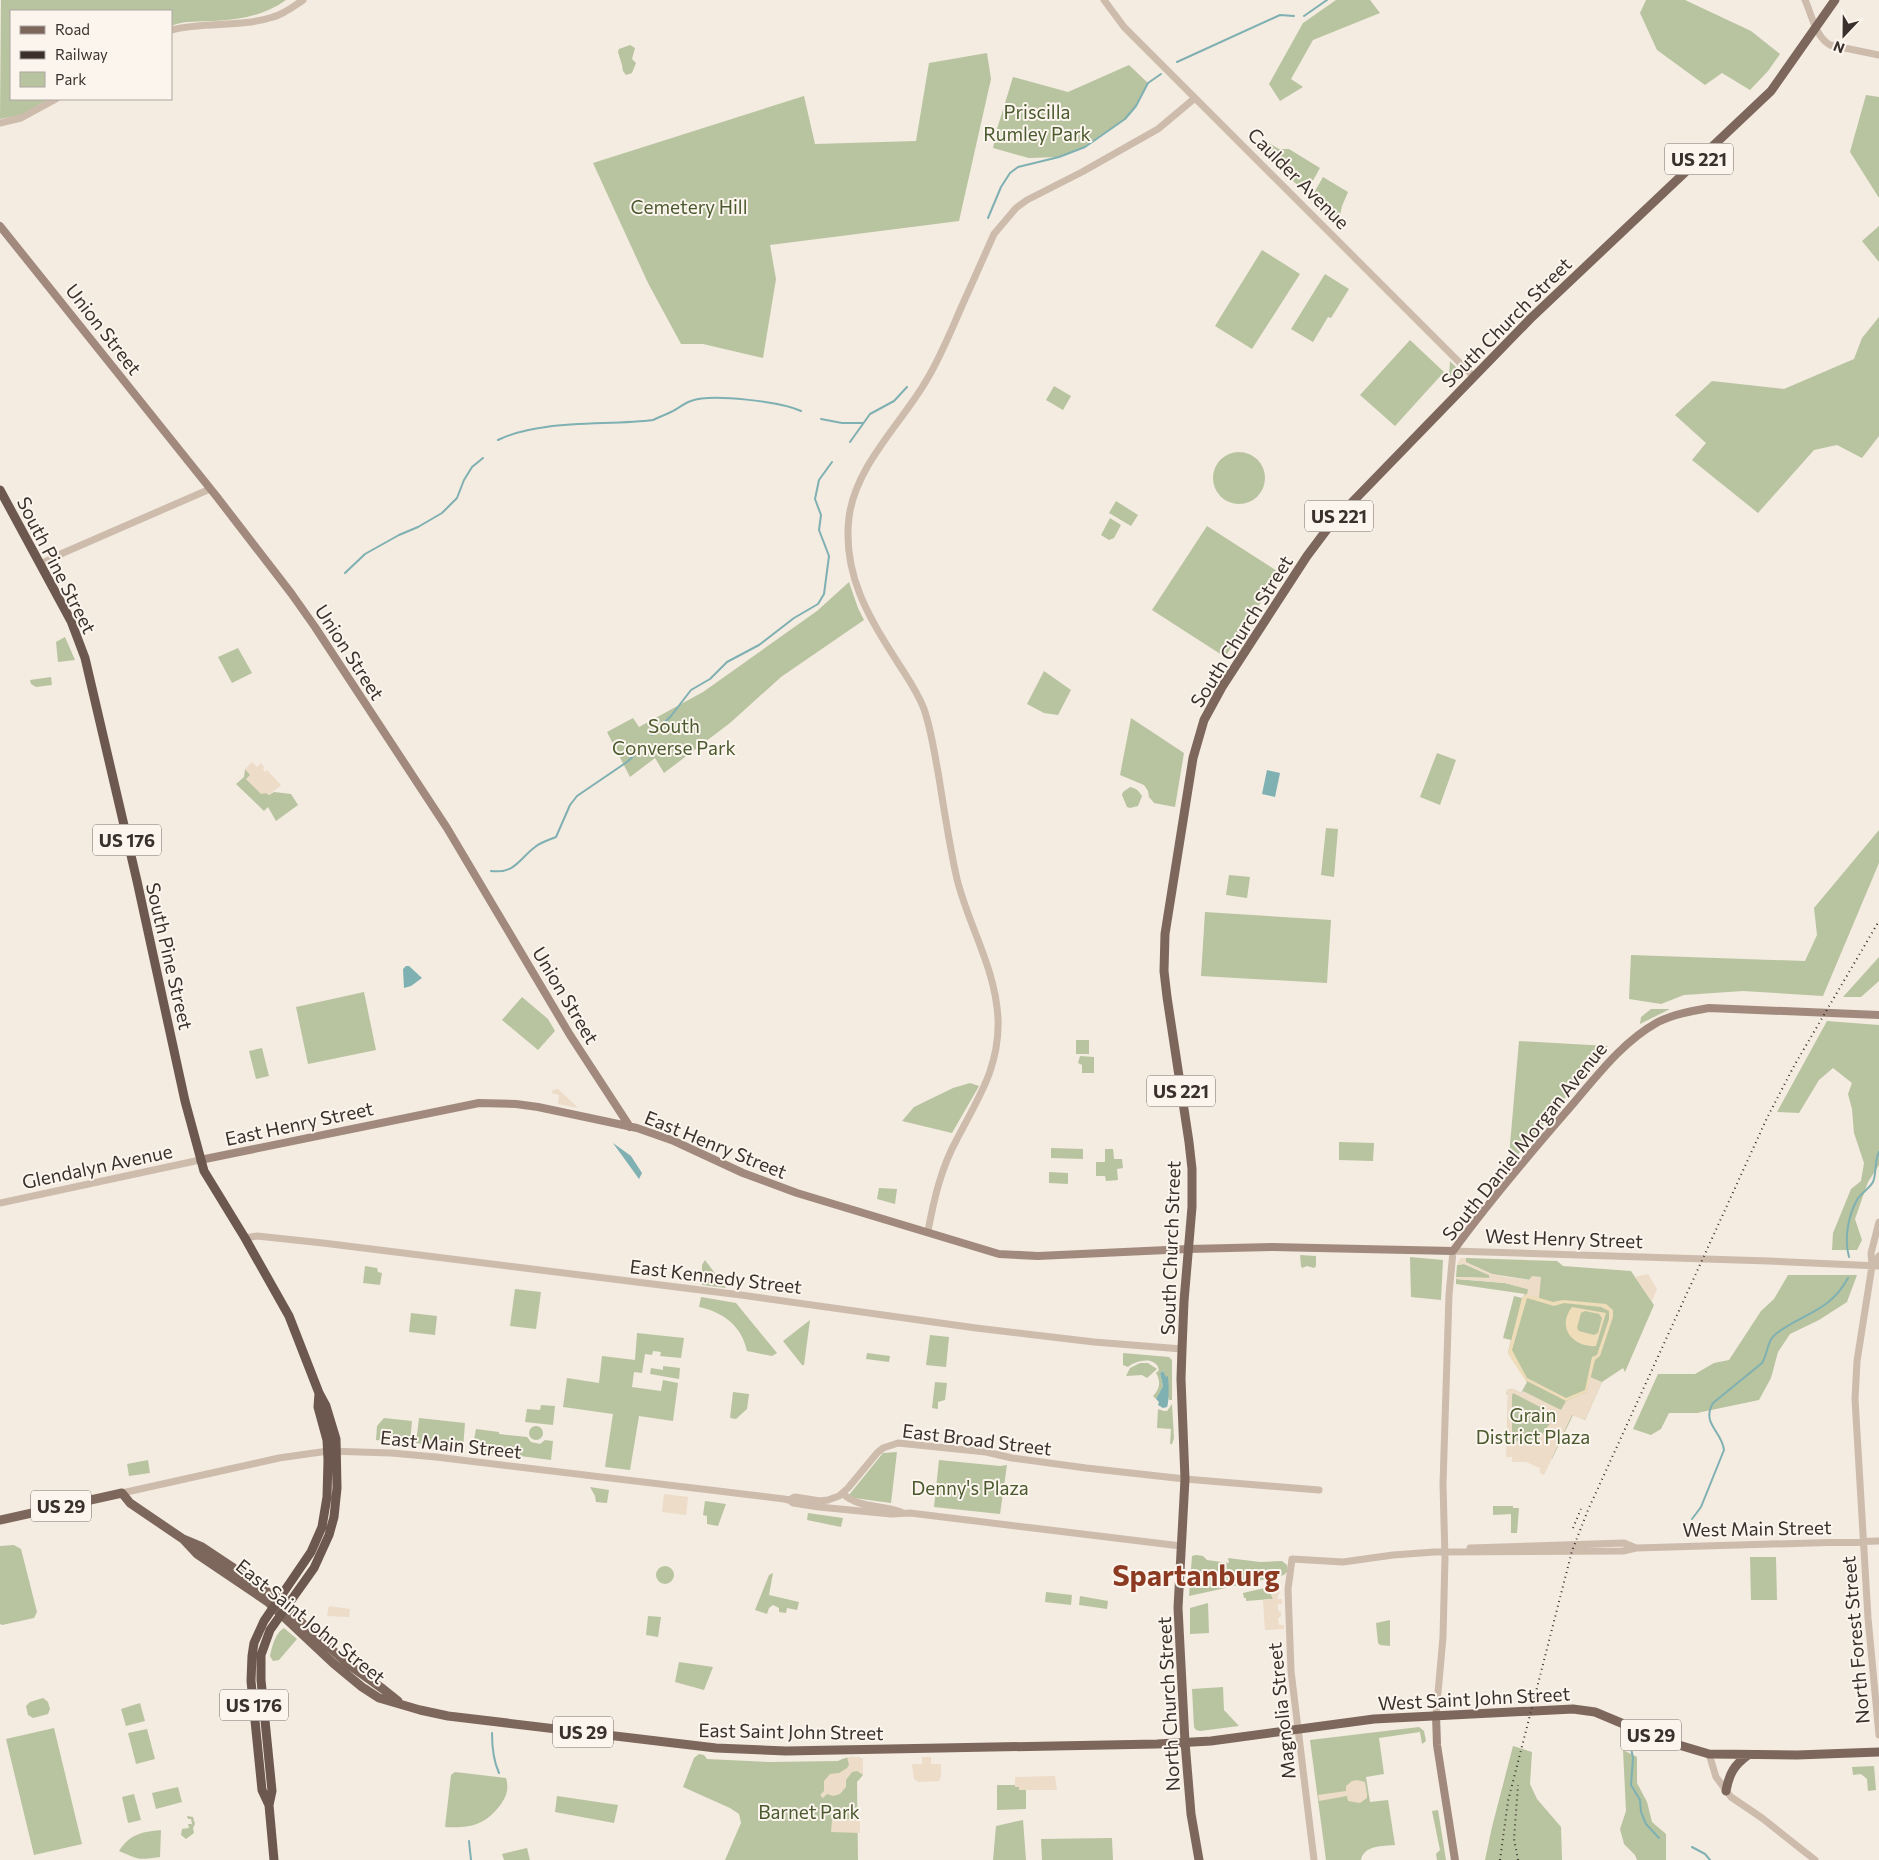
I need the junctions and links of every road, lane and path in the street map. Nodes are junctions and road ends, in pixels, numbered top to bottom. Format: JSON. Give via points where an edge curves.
{"nodes":[{"id":1,"x":303,"y":0,"type":"edge"},
{"id":2,"x":1104,"y":0,"type":"edge"},
{"id":3,"x":1805,"y":0,"type":"edge"},
{"id":4,"x":1835,"y":0,"type":"edge"},
{"id":5,"x":1816,"y":28,"type":"junction"},
{"id":6,"x":172,"y":30,"type":"edge"},
{"id":7,"x":1879,"y":55,"type":"edge"},
{"id":8,"x":1195,"y":98,"type":"junction"},
{"id":9,"x":54,"y":100,"type":"edge"},
{"id":10,"x":0,"y":123,"type":"edge"},
{"id":11,"x":0,"y":226,"type":"edge"},
{"id":12,"x":1474,"y":377,"type":"junction"},
{"id":13,"x":210,"y":489,"type":"junction"},
{"id":14,"x":0,"y":490,"type":"edge"},
{"id":15,"x":41,"y":564,"type":"junction"},
{"id":16,"x":1879,"y":1015,"type":"edge"},
{"id":17,"x":630,"y":1127,"type":"junction"},
{"id":18,"x":200,"y":1160,"type":"junction"},
{"id":19,"x":0,"y":1203,"type":"edge"},
{"id":20,"x":1879,"y":1222,"type":"edge"},
{"id":21,"x":928,"y":1232,"type":"junction"},
{"id":22,"x":245,"y":1238,"type":"junction"},
{"id":23,"x":1188,"y":1249,"type":"junction"},
{"id":24,"x":1453,"y":1251,"type":"junction"},
{"id":25,"x":1879,"y":1256,"type":"edge"},
{"id":26,"x":1876,"y":1266,"type":"edge"},
{"id":27,"x":1182,"y":1349,"type":"junction"},
{"id":28,"x":332,"y":1451,"type":"junction"},
{"id":29,"x":1185,"y":1478,"type":"junction"},
{"id":30,"x":1319,"y":1490,"type":"dead end"},
{"id":31,"x":122,"y":1492,"type":"junction"},
{"id":32,"x":843,"y":1494,"type":"junction"},
{"id":33,"x":789,"y":1500,"type":"junction"},
{"id":34,"x":902,"y":1512,"type":"junction"},
{"id":35,"x":0,"y":1520,"type":"edge"},
{"id":36,"x":1879,"y":1541,"type":"edge"},
{"id":37,"x":1864,"y":1542,"type":"junction"},
{"id":38,"x":1181,"y":1546,"type":"junction"},
{"id":39,"x":1444,"y":1551,"type":"junction"},
{"id":40,"x":1292,"y":1559,"type":"joint"},
{"id":41,"x":280,"y":1608,"type":"junction"},
{"id":42,"x":1436,"y":1715,"type":"junction"},
{"id":43,"x":1297,"y":1729,"type":"junction"},
{"id":44,"x":1879,"y":1735,"type":"edge"},
{"id":45,"x":1185,"y":1742,"type":"junction"},
{"id":46,"x":1879,"y":1752,"type":"edge"},
{"id":47,"x":1709,"y":1754,"type":"junction"},
{"id":48,"x":1748,"y":1755,"type":"junction"},
{"id":49,"x":1726,"y":1791,"type":"junction"},
{"id":50,"x":274,"y":1860,"type":"edge"},
{"id":51,"x":1199,"y":1860,"type":"edge"},
{"id":52,"x":1314,"y":1860,"type":"edge"},
{"id":53,"x":1455,"y":1860,"type":"edge"},
{"id":54,"x":1815,"y":1860,"type":"edge"}],
"edges":[{"from":1,"to":6,"type":"street","via":[[271,18]]},
{"from":2,"to":8,"type":"street","name":"Caulder Avenue","via":[[1124,27]]},
{"from":3,"to":5,"type":"street"},
{"from":4,"to":5,"type":"main road","name":"South Church Street","number":"US 221"},
{"from":5,"to":7,"type":"street","via":[[1830,45]]},
{"from":5,"to":12,"type":"main road","name":"South Church Street","number":"US 221","via":[[1771,91],[1553,296]]},
{"from":8,"to":12,"type":"street","name":"Caulder Avenue"},
{"from":8,"to":21,"type":"street","via":[[1158,129],[1027,200],[1002,223],[994,234],[931,373],[860,483],[849,518],[849,555],[854,579],[866,609],[924,708],[957,877],[996,989],[998,1037],[992,1069],[947,1160]]},
{"from":9,"to":10,"type":"street","via":[[21,118]]},
{"from":11,"to":13,"type":"main road","name":"Union Street"},
{"from":12,"to":23,"type":"main road","name":"South Church Street","number":"US 221","via":[[1323,534],[1222,687],[1200,730],[1182,820],[1164,953],[1170,1020],[1190,1142],[1192,1207]]},
{"from":13,"to":15,"type":"street"},
{"from":13,"to":17,"type":"main road","name":"Union Street","via":[[291,593],[447,828],[570,1035]]},
{"from":14,"to":15,"type":"highway","name":"South Pine Street","number":"US 176"},
{"from":15,"to":18,"type":"highway","name":"South Pine Street","number":"US 176","via":[[71,621],[85,658]]},
{"from":16,"to":24,"type":"main road","name":"South Daniel Morgan Avenue","via":[[1709,1008],[1658,1022],[1627,1043],[1609,1062]]},
{"from":17,"to":18,"type":"main road","name":"East Henry Street","via":[[538,1107],[479,1103]]},
{"from":17,"to":21,"type":"main road","name":"East Henry Street","via":[[674,1141],[775,1186]]},
{"from":18,"to":19,"type":"street","name":"Glendalyn Avenue"},
{"from":18,"to":22,"type":"highway","name":"South Pine Street","number":"US 176"},
{"from":20,"to":26,"type":"street","name":"North Forest Street","via":[[1871,1253]]},
{"from":21,"to":23,"type":"main road","name":"East Henry Street","via":[[989,1252],[1020,1256]]},
{"from":22,"to":27,"type":"street","name":"East Kennedy Street","via":[[257,1236],[323,1243],[741,1295],[921,1322]]},
{"from":22,"to":28,"type":"highway","name":"South Pine Street","number":"US 176","via":[[293,1326],[319,1393],[318,1407]]},
{"from":23,"to":24,"type":"main road","name":"West Henry Street","via":[[1328,1247]]},
{"from":23,"to":27,"type":"main road","name":"South Church Street","number":"US 221"},
{"from":24,"to":26,"type":"street","name":"West Henry Street"},
{"from":24,"to":39,"type":"street","name":"South Daniel Morgan Avenue","via":[[1449,1295]]},
{"from":25,"to":26,"type":"street"},
{"from":26,"to":37,"type":"street","name":"North Forest Street","via":[[1859,1342],[1855,1380]]},
{"from":27,"to":29,"type":"main road","name":"South Church Street","number":"US 221"},
{"from":28,"to":31,"type":"street","name":"East Main Street","via":[[279,1458]]},
{"from":28,"to":33,"type":"street","name":"East Main Street","via":[[436,1457]]},
{"from":28,"to":41,"type":"highway","name":"South Pine Street","via":[[337,1488],[331,1528],[319,1559]]},
{"from":29,"to":30,"type":"street","name":"East Broad Street"},
{"from":29,"to":32,"type":"street","name":"East Broad Street","via":[[898,1443],[879,1451]]},
{"from":29,"to":38,"type":"main road","name":"South Church Street","number":"US 221"},
{"from":31,"to":35,"type":"main road","name":"East Main Street","number":"US 29"},
{"from":31,"to":41,"type":"main road","name":"East Saint John Street","number":"US 29","via":[[130,1503],[183,1539],[197,1554]]},
{"from":32,"to":33,"type":"street","via":[[820,1501],[796,1497]]},
{"from":32,"to":34,"type":"street","name":"East Main Street","via":[[859,1504]]},
{"from":33,"to":34,"type":"street","name":"East Main Street","via":[[819,1507],[891,1514]]},
{"from":34,"to":38,"type":"street","name":"East Main Street"},
{"from":36,"to":37,"type":"street","name":"West Main Street"},
{"from":37,"to":39,"type":"street","name":"West Main Street","via":[[1636,1548],[1623,1551]]},
{"from":37,"to":44,"type":"street","name":"North Forest Street"},
{"from":38,"to":45,"type":"main road","name":"North Church Street","number":"US 221","via":[[1178,1608]]},
{"from":39,"to":40,"type":"street","name":"West Main Street","via":[[1342,1562]]},
{"from":39,"to":42,"type":"street","name":"South Daniel Morgan Avenue","via":[[1443,1637]]},
{"from":40,"to":43,"type":"street","name":"Magnolia Street","via":[[1288,1589],[1289,1638]]},
{"from":41,"to":45,"type":"main road","name":"East Saint John Street","number":"US 29","via":[[400,1703],[448,1716],[708,1748],[786,1751]]},
{"from":41,"to":50,"type":"highway","number":"US 176","via":[[258,1632],[252,1656],[251,1681],[262,1790],[269,1805]]},
{"from":42,"to":43,"type":"main road","name":"West Saint John Street","number":"US 29"},
{"from":42,"to":47,"type":"main road","name":"West Saint John Street","number":"US 29","via":[[1586,1710],[1662,1740]]},
{"from":42,"to":53,"type":"main road","via":[[1437,1745]]},
{"from":43,"to":45,"type":"main road","name":"West Saint John Street","number":"US 29"},
{"from":43,"to":52,"type":"street","name":"Magnolia Street"},
{"from":45,"to":51,"type":"main road","name":"North Church Street","number":"US 221","via":[[1191,1814]]},
{"from":46,"to":48,"type":"main road","name":"West Saint John Street","number":"US 29"},
{"from":47,"to":48,"type":"main road","name":"West Saint John Street","number":"US 29"},
{"from":47,"to":49,"type":"street","via":[[1716,1777]]},
{"from":48,"to":49,"type":"main road","via":[[1735,1764]]},
{"from":49,"to":54,"type":"street"}]}
